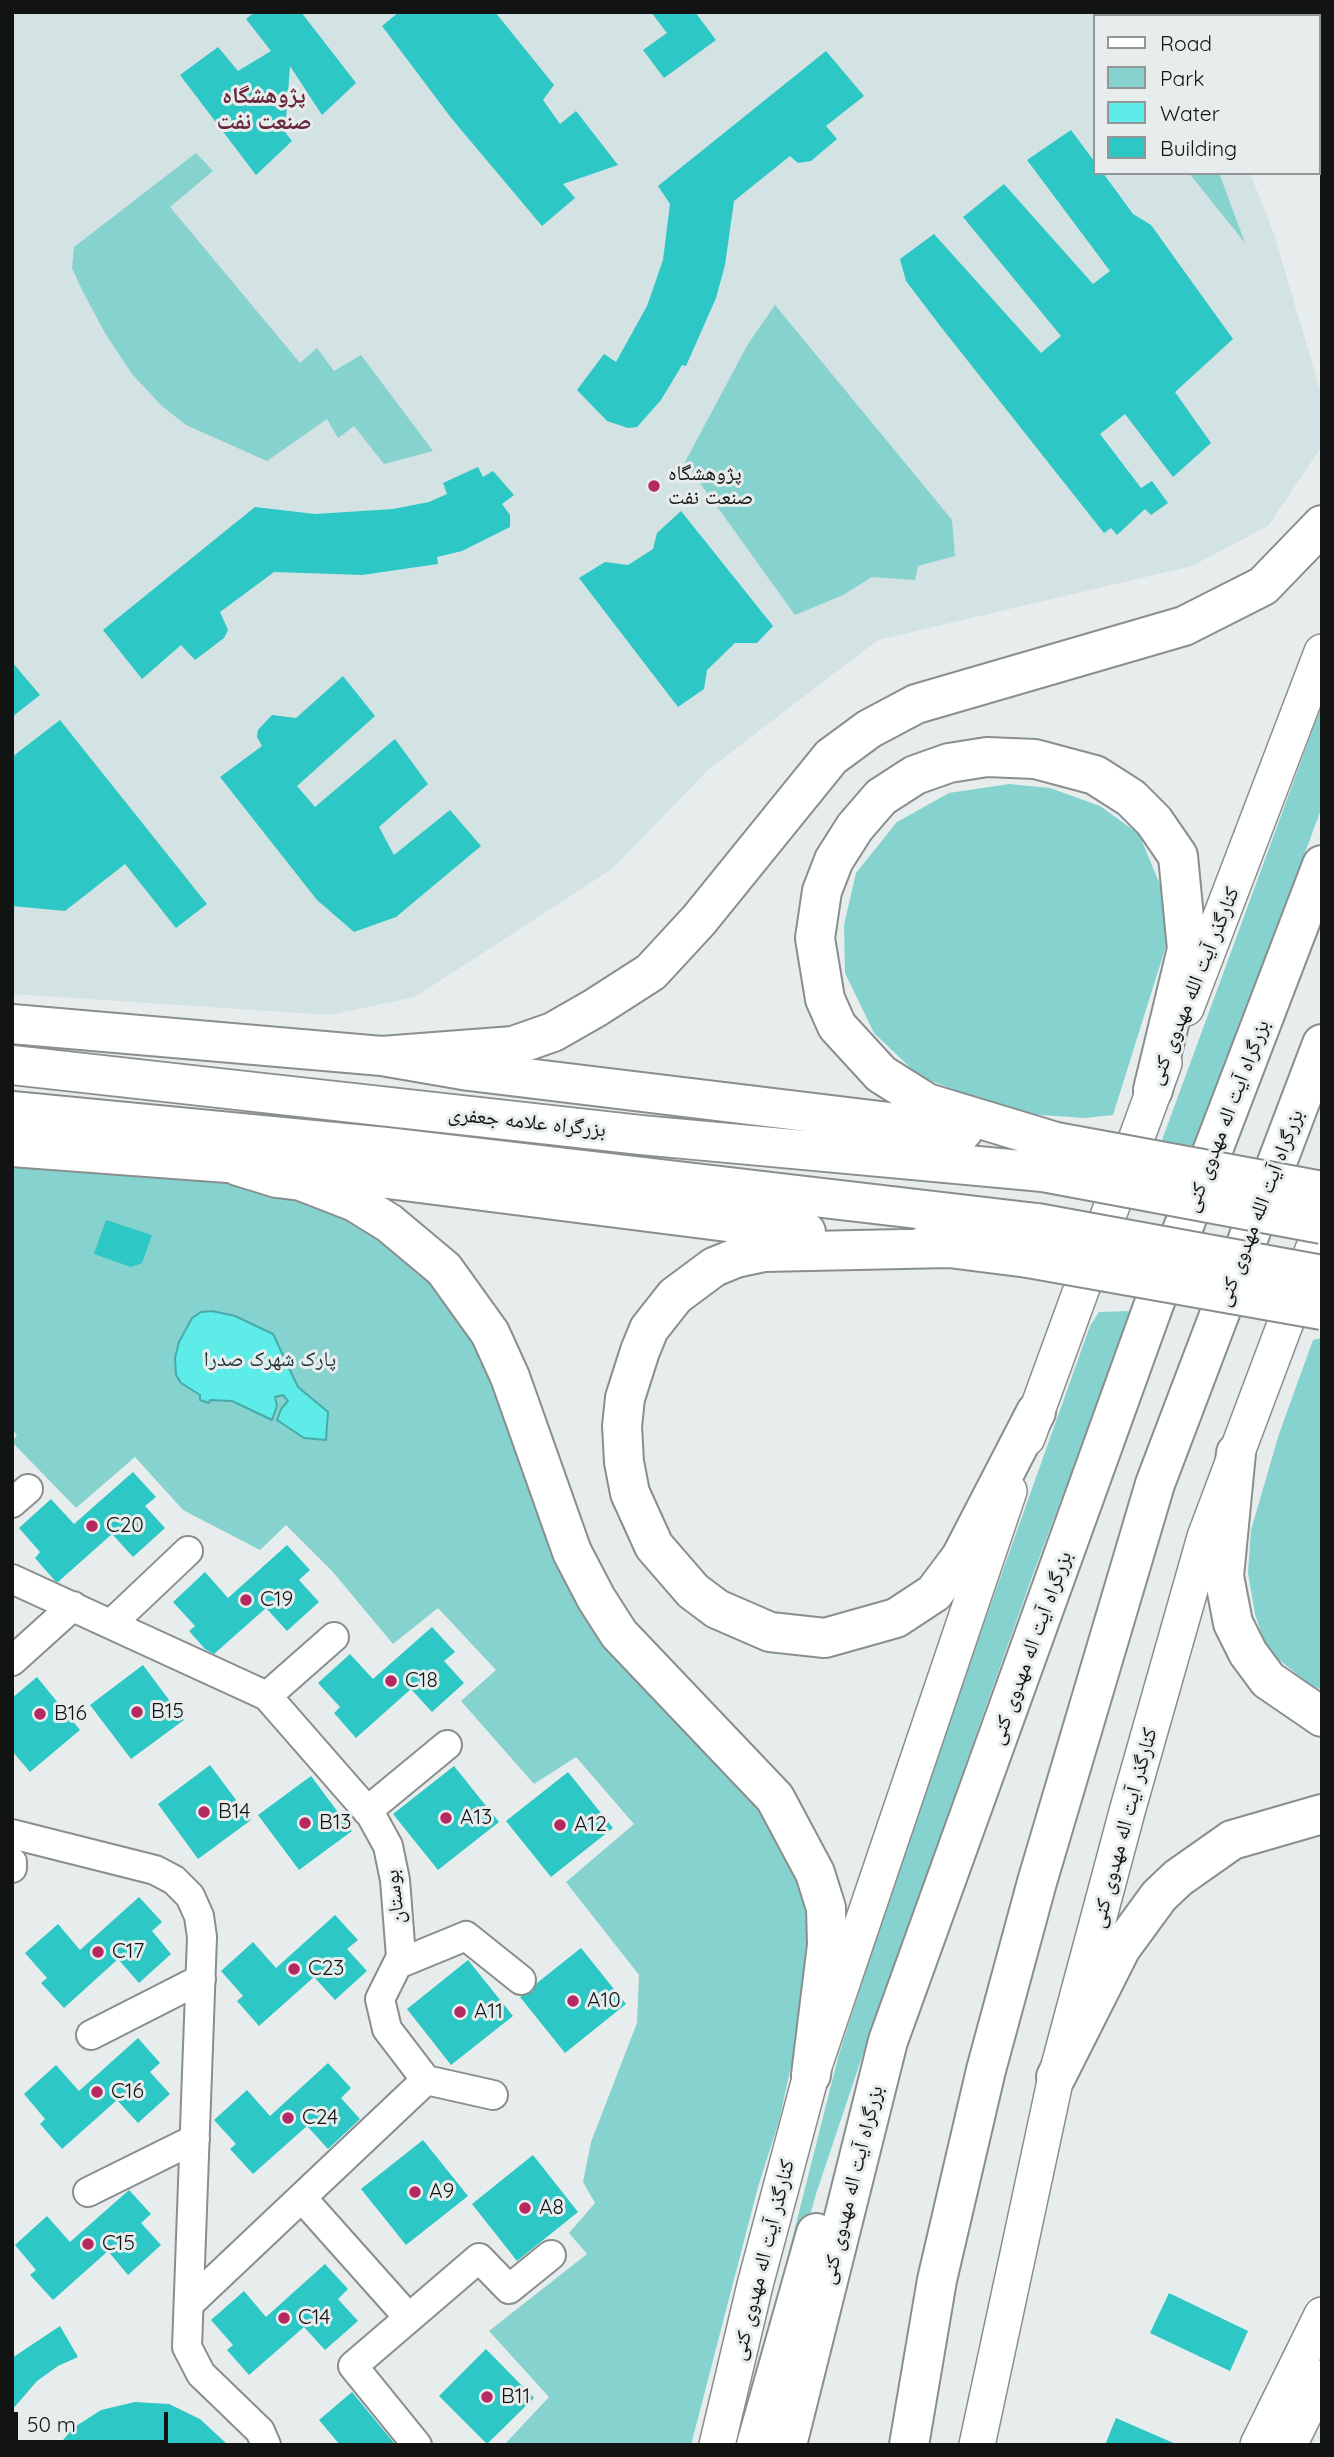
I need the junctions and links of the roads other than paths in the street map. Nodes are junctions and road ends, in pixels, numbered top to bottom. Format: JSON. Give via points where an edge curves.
{"nodes":[{"id":1,"x":1322,"y":525,"type":"edge"},
{"id":2,"x":1322,"y":652,"type":"edge"},
{"id":3,"x":1322,"y":865,"type":"edge"},
{"id":4,"x":12,"y":1024,"type":"edge"},
{"id":5,"x":1322,"y":1044,"type":"edge"},
{"id":6,"x":382,"y":1056,"type":"junction"},
{"id":7,"x":12,"y":1065,"type":"edge"},
{"id":8,"x":1153,"y":1090,"type":"junction"},
{"id":9,"x":12,"y":1111,"type":"edge"},
{"id":10,"x":12,"y":1147,"type":"edge"},
{"id":11,"x":1049,"y":1157,"type":"junction"},
{"id":12,"x":238,"y":1166,"type":"junction"},
{"id":13,"x":1322,"y":1191,"type":"edge"},
{"id":14,"x":1322,"y":1225,"type":"edge"},
{"id":15,"x":1032,"y":1240,"type":"junction"},
{"id":16,"x":949,"y":1248,"type":"junction"},
{"id":17,"x":1322,"y":1275,"type":"edge"},
{"id":18,"x":1322,"y":1310,"type":"edge"},
{"id":19,"x":1068,"y":1320,"type":"joint"},
{"id":20,"x":1036,"y":1412,"type":"junction"},
{"id":21,"x":1236,"y":1453,"type":"junction"},
{"id":22,"x":188,"y":1551,"type":"dead end"},
{"id":23,"x":12,"y":1579,"type":"edge"},
{"id":24,"x":72,"y":1606,"type":"junction"},
{"id":25,"x":111,"y":1624,"type":"junction"},
{"id":26,"x":334,"y":1637,"type":"dead end"},
{"id":27,"x":12,"y":1661,"type":"edge"},
{"id":28,"x":267,"y":1696,"type":"junction"},
{"id":29,"x":1322,"y":1717,"type":"edge"},
{"id":30,"x":447,"y":1745,"type":"dead end"},
{"id":31,"x":367,"y":1811,"type":"junction"},
{"id":32,"x":1322,"y":1814,"type":"edge"},
{"id":33,"x":12,"y":1833,"type":"edge"},
{"id":34,"x":12,"y":1862,"type":"edge"},
{"id":35,"x":12,"y":1868,"type":"edge"},
{"id":36,"x":398,"y":1964,"type":"junction"},
{"id":37,"x":201,"y":1979,"type":"junction"},
{"id":38,"x":521,"y":1980,"type":"dead end"},
{"id":39,"x":91,"y":2035,"type":"dead end"},
{"id":40,"x":888,"y":2041,"type":"junction"},
{"id":41,"x":811,"y":2075,"type":"junction"},
{"id":42,"x":1056,"y":2077,"type":"junction"},
{"id":43,"x":425,"y":2080,"type":"junction"},
{"id":44,"x":493,"y":2095,"type":"dead end"},
{"id":45,"x":195,"y":2139,"type":"junction"},
{"id":46,"x":88,"y":2192,"type":"dead end"},
{"id":47,"x":302,"y":2198,"type":"junction"},
{"id":48,"x":551,"y":2255,"type":"dead end"},
{"id":49,"x":190,"y":2303,"type":"junction"},
{"id":50,"x":1322,"y":2315,"type":"edge"},
{"id":51,"x":409,"y":2318,"type":"junction"},
{"id":52,"x":1322,"y":2378,"type":"edge"},
{"id":53,"x":266,"y":2445,"type":"edge"},
{"id":54,"x":416,"y":2445,"type":"edge"},
{"id":55,"x":717,"y":2445,"type":"edge"},
{"id":56,"x":756,"y":2445,"type":"edge"},
{"id":57,"x":787,"y":2445,"type":"edge"},
{"id":58,"x":909,"y":2445,"type":"edge"},
{"id":59,"x":977,"y":2445,"type":"edge"},
{"id":60,"x":1258,"y":2445,"type":"edge"},
{"id":61,"x":1289,"y":2445,"type":"edge"}],
"edges":[{"from":1,"to":6,"type":"highway","via":[[1263,586],[1184,626],[916,704],[869,729],[831,757],[651,972],[596,1008],[553,1032],[513,1046]]},
{"from":2,"to":8,"type":"main road","name":"کنارگذر آیت الله مهدوی کنی"},
{"from":3,"to":40,"type":"highway","name":"بزرگراه آیت اله مهدوی کنی","via":[[1154,1304]]},
{"from":4,"to":6,"type":"highway"},
{"from":5,"to":58,"type":"highway","name":"بزرگراه آیت الله مهدوی کنی","via":[[1155,1484],[989,2056],[937,2280]]},
{"from":6,"to":11,"type":"highway"},
{"from":7,"to":11,"type":"highway","name":"بزرگراه علامه جعفری","via":[[641,1135]]},
{"from":8,"to":11,"type":"highway","via":[[1187,949],[1178,856],[1154,821],[1131,798],[1095,775],[1035,759],[987,757],[915,775],[881,797],[834,860],[822,891],[815,938],[825,999],[837,1026],[881,1074],[927,1102]]},
{"from":8,"to":19,"type":"main road","name":"کنارگذر آیت الله مهدوی کنی"},
{"from":9,"to":15,"type":"highway","name":"بزرگراه علامه جعفری","via":[[386,1147]]},
{"from":10,"to":12,"type":"highway"},
{"from":11,"to":13,"type":"highway","bridge":true},
{"from":11,"to":14,"type":"highway","bridge":true},
{"from":12,"to":16,"type":"highway","via":[[309,1169]]},
{"from":12,"to":41,"type":"highway","via":[[302,1181],[355,1202],[419,1245],[472,1305],[510,1377],[572,1552],[596,1598],[619,1634],[775,1798],[815,1873],[825,1908],[827,1945]]},
{"from":14,"to":21,"type":"main road","name":"کنارگذر آیت اله مهدوی کنی"},
{"from":15,"to":16,"type":"highway"},
{"from":15,"to":17,"type":"highway","bridge":true},
{"from":15,"to":18,"type":"highway","bridge":true},
{"from":16,"to":20,"type":"highway","via":[[764,1252],[714,1267],[675,1296],[649,1329],[625,1398],[624,1462],[630,1493],[649,1537],[671,1570],[693,1591],[726,1613],[770,1632],[825,1638],[896,1618],[934,1593],[961,1558]]},
{"from":19,"to":20,"type":"main road","name":"کنارگذر آیت اله مهدوی کنی"},
{"from":20,"to":41,"type":"main road","name":"کنارگذر آیت اله مهدوی کنی"},
{"from":21,"to":29,"type":"highway","via":[[1224,1576],[1233,1623],[1268,1680]]},
{"from":21,"to":42,"type":"main road","name":"کنارگذر آیت اله مهدوی کنی","via":[[1205,1538]]},
{"from":22,"to":25,"type":"street"},
{"from":23,"to":24,"type":"street","name":"بوستان"},
{"from":24,"to":25,"type":"street","name":"بوستان"},
{"from":24,"to":27,"type":"street"},
{"from":25,"to":28,"type":"street","name":"بوستان"},
{"from":26,"to":28,"type":"street"},
{"from":28,"to":31,"type":"street","name":"بوستان"},
{"from":30,"to":31,"type":"street"},
{"from":31,"to":36,"type":"street","name":"بوستان","via":[[388,1846],[401,1957]]},
{"from":32,"to":42,"type":"highway","via":[[1232,1840],[1159,1896],[1121,1948]]},
{"from":33,"to":37,"type":"street","via":[[155,1870],[174,1880],[190,1896],[200,1916]]},
{"from":34,"to":35,"type":"street"},
{"from":36,"to":38,"type":"street","via":[[466,1936]]},
{"from":36,"to":43,"type":"street","name":"بوستان","via":[[380,1999],[387,2029]]},
{"from":37,"to":39,"type":"street"},
{"from":37,"to":45,"type":"street"},
{"from":40,"to":56,"type":"highway","via":[[809,2252]]},
{"from":40,"to":57,"type":"highway","name":"بزرگراه آیت اله مهدوی کنی"},
{"from":41,"to":55,"type":"main road","name":"کنارگذر آیت اله مهدوی کنی"},
{"from":42,"to":59,"type":"main road","name":"کنارگذر آیت اله مهدوی کنی"},
{"from":43,"to":44,"type":"street"},
{"from":43,"to":47,"type":"street"},
{"from":45,"to":46,"type":"street"},
{"from":45,"to":49,"type":"street"},
{"from":47,"to":49,"type":"street"},
{"from":47,"to":51,"type":"street"},
{"from":48,"to":51,"type":"street","via":[[509,2289],[480,2258]]},
{"from":49,"to":53,"type":"street","via":[[187,2347],[201,2374],[260,2431]]},
{"from":50,"to":60,"type":"main road"},
{"from":51,"to":54,"type":"street","via":[[352,2366]]},
{"from":52,"to":61,"type":"main road"}]}
